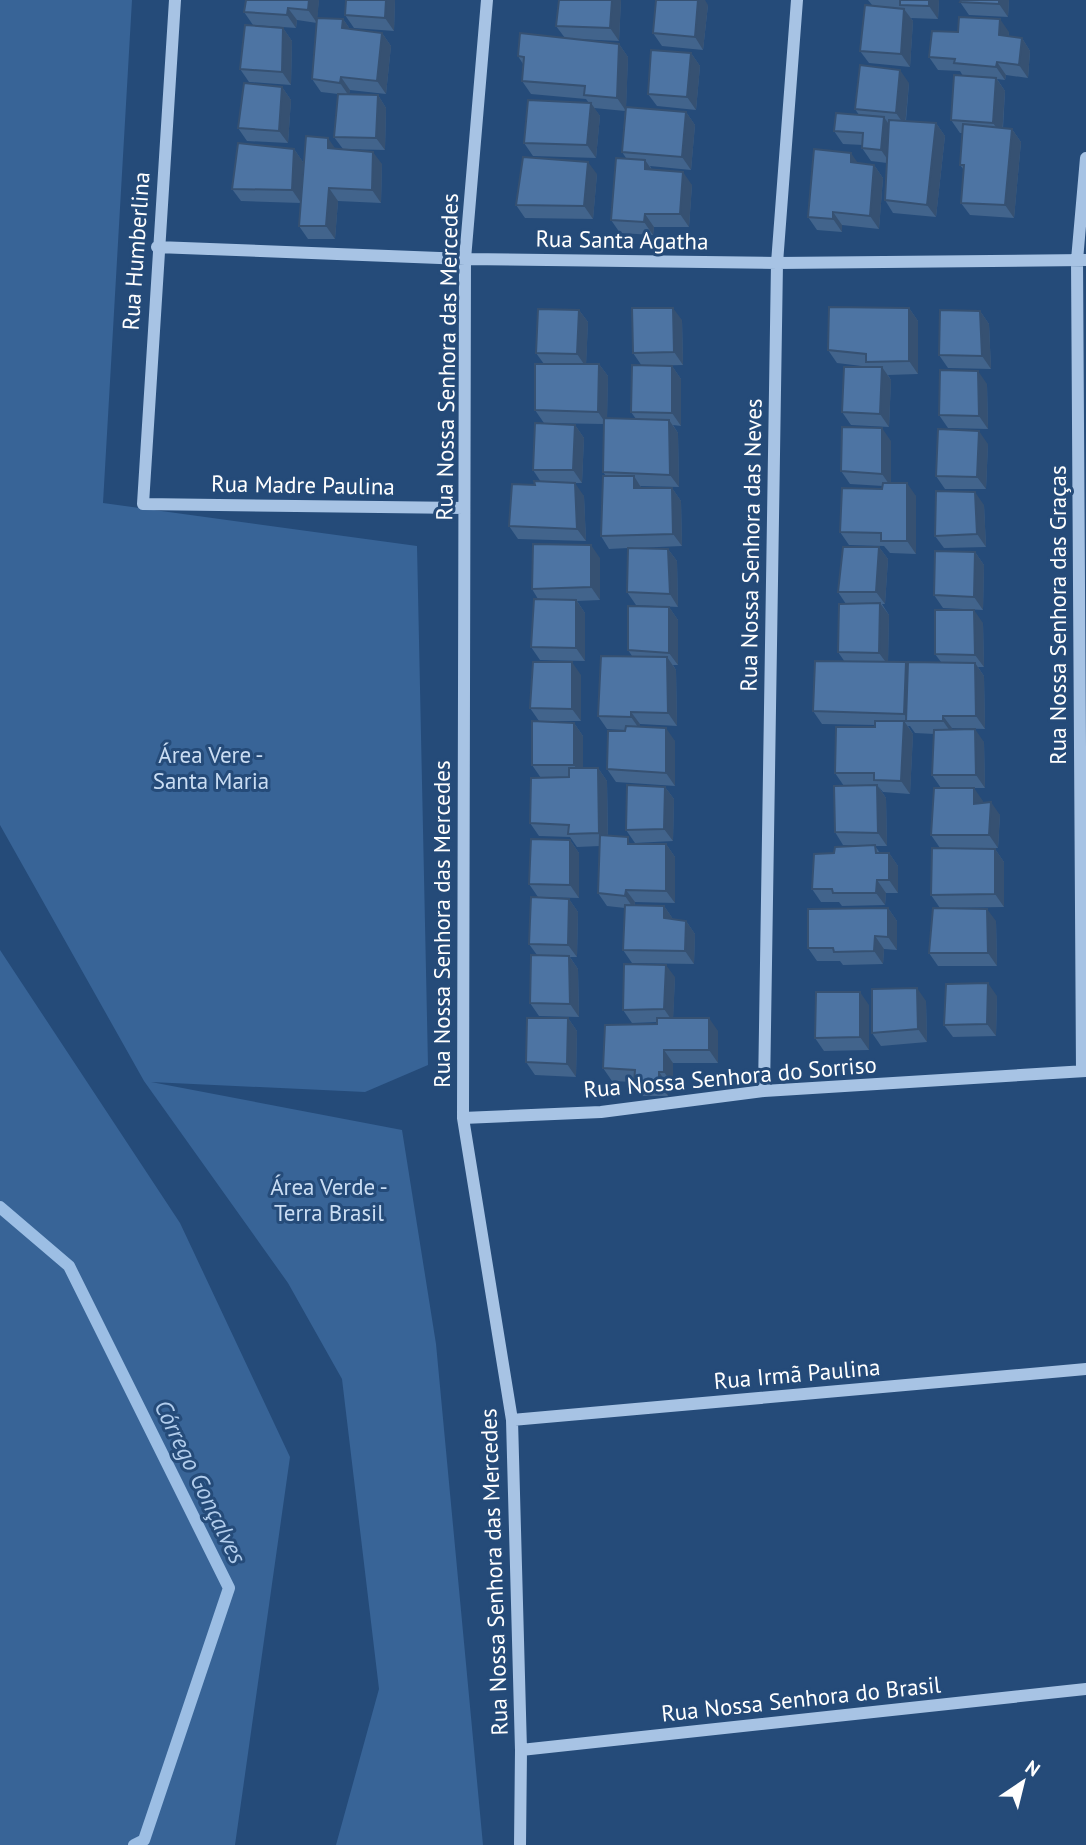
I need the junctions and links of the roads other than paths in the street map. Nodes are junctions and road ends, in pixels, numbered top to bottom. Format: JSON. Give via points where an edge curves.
{"nodes":[{"id":1,"x":175,"y":0,"type":"edge"},
{"id":2,"x":487,"y":0,"type":"edge"},
{"id":3,"x":797,"y":0,"type":"edge"},
{"id":4,"x":1086,"y":158,"type":"edge"},
{"id":5,"x":157,"y":247,"type":"junction"},
{"id":6,"x":465,"y":259,"type":"junction"},
{"id":7,"x":1082,"y":260,"type":"edge"},
{"id":8,"x":777,"y":263,"type":"junction"},
{"id":9,"x":143,"y":504,"type":"joint"},
{"id":10,"x":464,"y":508,"type":"junction"},
{"id":11,"x":1084,"y":1071,"type":"edge"},
{"id":12,"x":764,"y":1090,"type":"junction"},
{"id":13,"x":463,"y":1118,"type":"junction"},
{"id":14,"x":1086,"y":1369,"type":"edge"},
{"id":15,"x":512,"y":1420,"type":"junction"},
{"id":16,"x":1086,"y":1689,"type":"edge"},
{"id":17,"x":521,"y":1750,"type":"junction"},
{"id":18,"x":520,"y":1845,"type":"edge"}],
"edges":[{"from":1,"to":5,"type":"street","name":"Rua Humberlina"},
{"from":2,"to":6,"type":"street","name":"Rua Nossa Senhora das Mercedes"},
{"from":3,"to":8,"type":"street","name":"Rua Nossa Senhora das Neves"},
{"from":4,"to":7,"type":"street","name":"Rua Nossa Senhora das Graças"},
{"from":5,"to":6,"type":"street","name":"Rua Santa Agatha"},
{"from":5,"to":9,"type":"street","name":"Rua Humberlina"},
{"from":6,"to":8,"type":"street","name":"Rua Santa Agatha"},
{"from":6,"to":10,"type":"street","name":"Rua Nossa Senhora das Mercedes"},
{"from":7,"to":8,"type":"street","name":"Rua Santa Agatha"},
{"from":7,"to":11,"type":"street","name":"Rua Nossa Senhora das Graças"},
{"from":8,"to":12,"type":"street","name":"Rua Nossa Senhora das Neves"},
{"from":9,"to":10,"type":"street","name":"Rua Madre Paulina"},
{"from":10,"to":13,"type":"street","name":"Rua Nossa Senhora das Mercedes"},
{"from":11,"to":12,"type":"street","name":"Rua Nossa Senhora do Sorriso"},
{"from":12,"to":13,"type":"street","name":"Rua Nossa Senhora do Sorriso","via":[[601,1112]]},
{"from":13,"to":15,"type":"street","name":"Rua Nossa Senhora das Mercedes"},
{"from":14,"to":15,"type":"street","name":"Rua Irmã Paulina"},
{"from":15,"to":17,"type":"street","name":"Rua Nossa Senhora das Mercedes"},
{"from":16,"to":17,"type":"street","name":"Rua Nossa Senhora do Brasil"},
{"from":17,"to":18,"type":"street","name":"Rua Nossa Senhora das Mercedes"}]}
